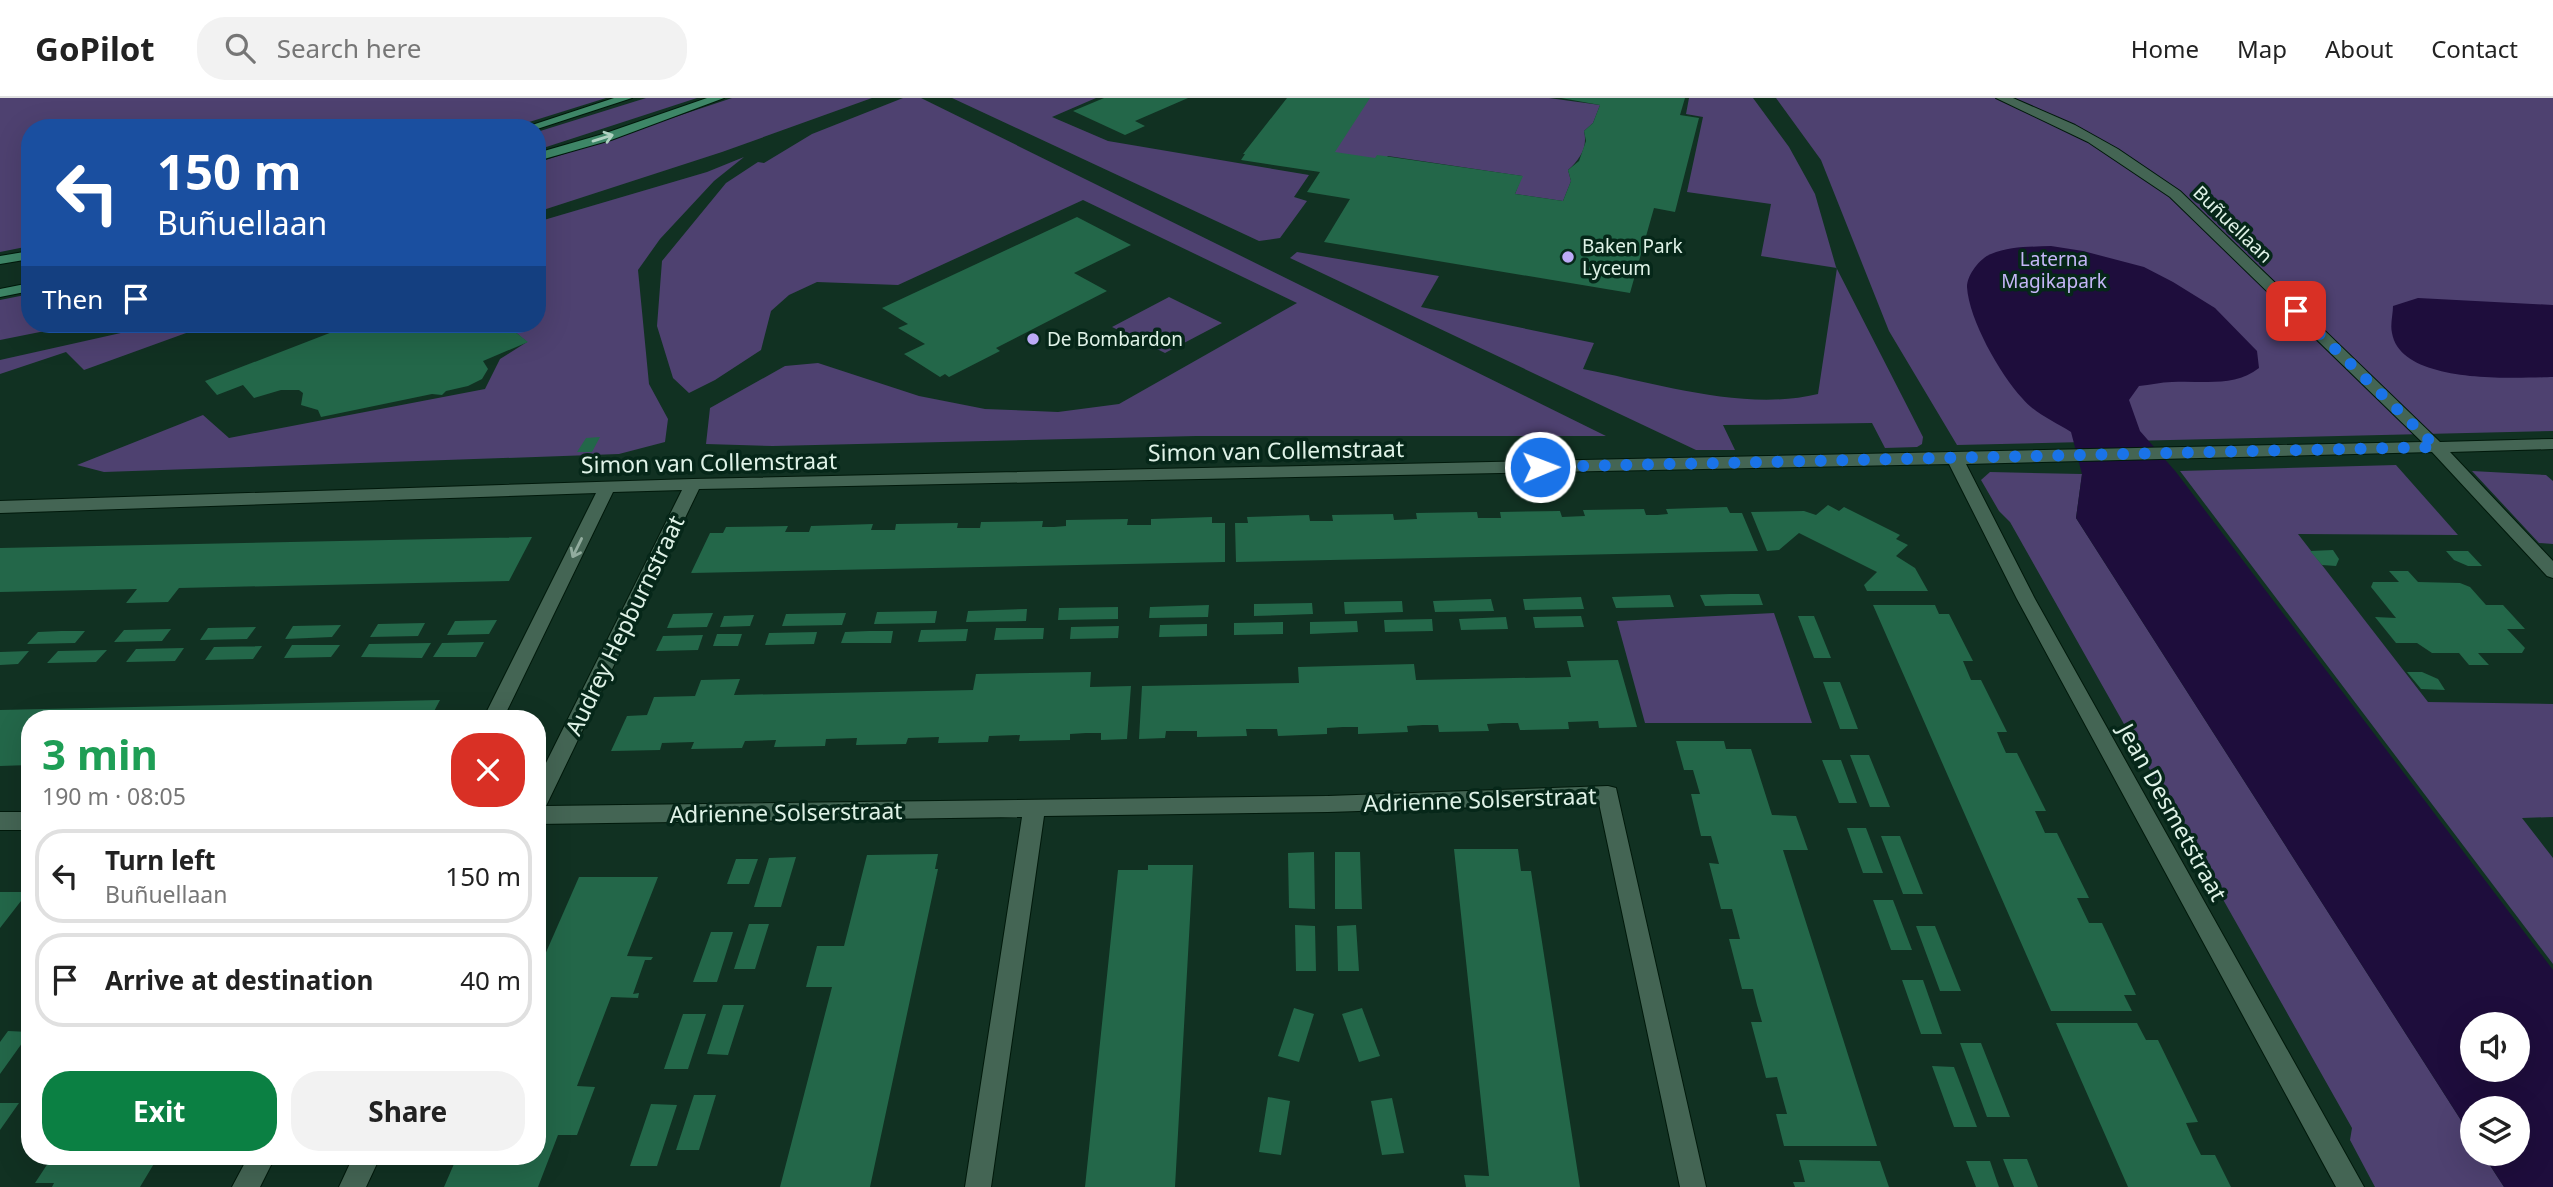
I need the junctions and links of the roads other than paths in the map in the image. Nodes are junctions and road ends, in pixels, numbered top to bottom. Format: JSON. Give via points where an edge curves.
{"nodes":[{"id":1,"x":626,"y":98,"type":"edge"},
{"id":2,"x":718,"y":98,"type":"edge"},
{"id":3,"x":2002,"y":98,"type":"edge"},
{"id":4,"x":546,"y":123,"type":"edge"},
{"id":5,"x":546,"y":154,"type":"edge"},
{"id":6,"x":21,"y":256,"type":"edge"},
{"id":7,"x":0,"y":260,"type":"edge"},
{"id":8,"x":21,"y":289,"type":"edge"},
{"id":9,"x":0,"y":293,"type":"edge"},
{"id":10,"x":2553,"y":444,"type":"edge"},
{"id":11,"x":2436,"y":447,"type":"junction"},
{"id":12,"x":1955,"y":459,"type":"junction"},
{"id":13,"x":693,"y":484,"type":"junction"},
{"id":14,"x":607,"y":487,"type":"junction"},
{"id":15,"x":0,"y":507,"type":"edge"},
{"id":16,"x":2553,"y":572,"type":"edge"},
{"id":17,"x":498,"y":710,"type":"edge"},
{"id":18,"x":546,"y":785,"type":"edge"},
{"id":19,"x":1034,"y":810,"type":"junction"},
{"id":20,"x":546,"y":815,"type":"edge"},
{"id":21,"x":0,"y":821,"type":"edge"},
{"id":22,"x":21,"y":821,"type":"edge"},
{"id":23,"x":258,"y":1165,"type":"edge"},
{"id":24,"x":363,"y":1165,"type":"edge"},
{"id":25,"x":246,"y":1187,"type":"edge"},
{"id":26,"x":352,"y":1187,"type":"edge"},
{"id":27,"x":978,"y":1187,"type":"edge"},
{"id":28,"x":1693,"y":1187,"type":"edge"},
{"id":29,"x":2350,"y":1187,"type":"edge"}],
"edges":[{"from":1,"to":4,"type":"main road"},
{"from":5,"to":2,"type":"main road","one_way":true},
{"from":3,"to":11,"type":"street","name":"Buñuellaan","via":[[2075,128],[2175,194]]},
{"from":6,"to":7,"type":"main road"},
{"from":8,"to":9,"type":"main road"},
{"from":10,"to":11,"type":"street","name":"Simon van Collemstraat"},
{"from":11,"to":12,"type":"street","name":"Simon van Collemstraat"},
{"from":11,"to":16,"type":"street","name":"Buñuellaan"},
{"from":12,"to":13,"type":"street","name":"Simon van Collemstraat"},
{"from":12,"to":29,"type":"street","name":"Jean Desmetstraat","via":[[2025,599]]},
{"from":13,"to":14,"type":"street","name":"Simon van Collemstraat"},
{"from":13,"to":18,"type":"street","name":"Audrey Hepburnstraat"},
{"from":14,"to":15,"type":"street","name":"Simon van Collemstraat"},
{"from":14,"to":17,"type":"street","one_way":true},
{"from":19,"to":20,"type":"street","name":"Adrienne Solserstraat"},
{"from":19,"to":27,"type":"street"},
{"from":19,"to":28,"type":"street","name":"Adrienne Solserstraat","via":[[1608,794]]},
{"from":21,"to":22,"type":"street"},
{"from":23,"to":25,"type":"street"},
{"from":24,"to":26,"type":"street"}]}
